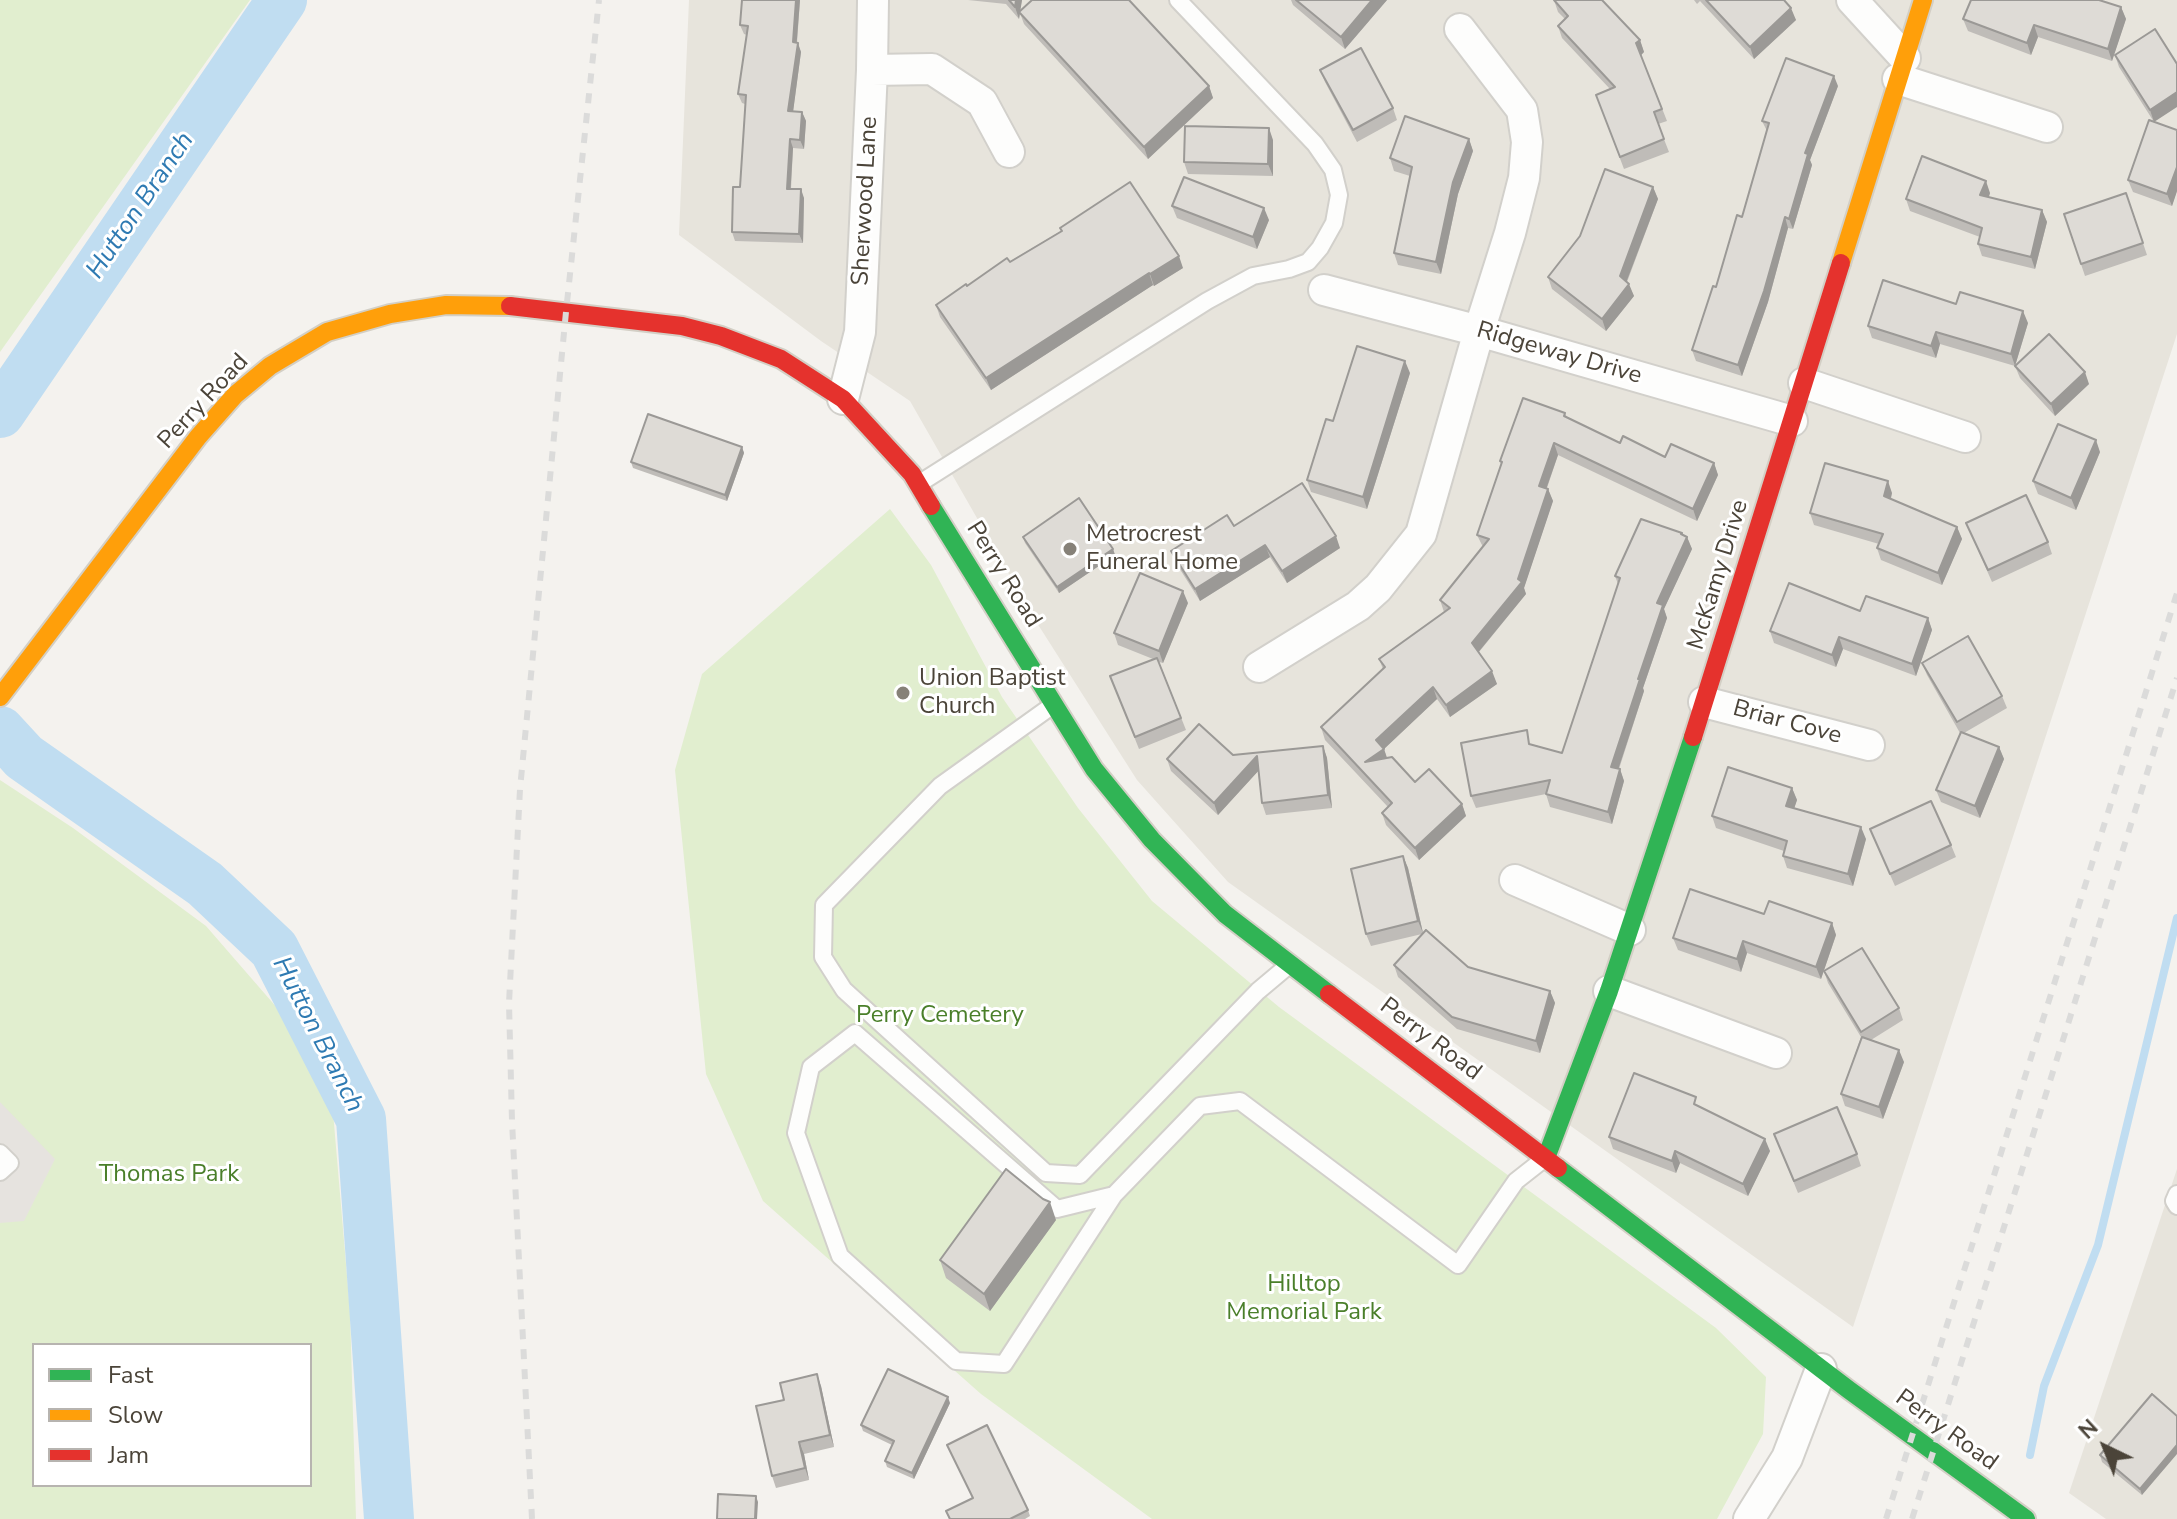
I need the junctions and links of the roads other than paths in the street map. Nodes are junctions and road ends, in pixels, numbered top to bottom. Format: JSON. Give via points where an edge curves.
{"nodes":[{"id":1,"x":873,"y":0,"type":"edge"},
{"id":2,"x":1178,"y":0,"type":"edge"},
{"id":3,"x":1852,"y":0,"type":"edge"},
{"id":4,"x":1923,"y":0,"type":"edge"},
{"id":5,"x":1460,"y":29,"type":"dead end"},
{"id":6,"x":1902,"y":69,"type":"junction"},
{"id":7,"x":872,"y":70,"type":"junction"},
{"id":8,"x":2047,"y":127,"type":"dead end"},
{"id":9,"x":1009,"y":152,"type":"dead end"},
{"id":10,"x":1324,"y":290,"type":"dead end"},
{"id":11,"x":1479,"y":331,"type":"junction"},
{"id":12,"x":1804,"y":383,"type":"junction"},
{"id":13,"x":843,"y":399,"type":"junction"},
{"id":14,"x":1792,"y":421,"type":"junction"},
{"id":15,"x":1965,"y":437,"type":"dead end"},
{"id":16,"x":918,"y":484,"type":"junction"},
{"id":17,"x":1259,"y":667,"type":"dead end"},
{"id":18,"x":0,"y":697,"type":"edge"},
{"id":19,"x":1704,"y":702,"type":"junction"},
{"id":20,"x":1055,"y":704,"type":"junction"},
{"id":21,"x":1869,"y":745,"type":"dead end"},
{"id":22,"x":1515,"y":880,"type":"dead end"},
{"id":23,"x":1630,"y":930,"type":"junction"},
{"id":24,"x":1290,"y":964,"type":"junction"},
{"id":25,"x":1609,"y":991,"type":"junction"},
{"id":26,"x":1776,"y":1053,"type":"dead end"},
{"id":27,"x":0,"y":1153,"type":"edge"},
{"id":28,"x":1546,"y":1158,"type":"junction"},
{"id":29,"x":0,"y":1172,"type":"edge"},
{"id":30,"x":2177,"y":1194,"type":"edge"},
{"id":31,"x":1114,"y":1195,"type":"junction"},
{"id":32,"x":2177,"y":1206,"type":"edge"},
{"id":33,"x":1821,"y":1369,"type":"junction"},
{"id":34,"x":1749,"y":1519,"type":"edge"},
{"id":35,"x":2026,"y":1519,"type":"edge"}],
"edges":[{"from":1,"to":7,"type":"street","name":"Sherwood Lane"},
{"from":2,"to":16,"type":"lane","via":[[1315,144],[1333,170],[1339,195],[1334,223],[1308,262],[1253,276],[1207,301]]},
{"from":3,"to":6,"type":"street"},
{"from":4,"to":6,"type":"street","name":"McKamy Drive"},
{"from":5,"to":11,"type":"street","via":[[1522,110],[1527,142],[1524,178]]},
{"from":6,"to":8,"type":"street"},
{"from":6,"to":12,"type":"street","name":"McKamy Drive"},
{"from":7,"to":9,"type":"street","via":[[932,69],[982,102]]},
{"from":7,"to":13,"type":"street","name":"Sherwood Lane","via":[[860,332]]},
{"from":10,"to":11,"type":"street","name":"Ridgeway Drive"},
{"from":11,"to":14,"type":"street","name":"Ridgeway Drive"},
{"from":11,"to":17,"type":"street","via":[[1421,534],[1358,606]]},
{"from":12,"to":14,"type":"street","name":"McKamy Drive"},
{"from":12,"to":15,"type":"street"},
{"from":13,"to":16,"type":"street","name":"Perry Road"},
{"from":13,"to":18,"type":"street","name":"Perry Road","via":[[781,359],[682,326],[510,306],[446,305],[327,332],[270,366],[235,395]]},
{"from":14,"to":19,"type":"street","name":"McKamy Drive"},
{"from":16,"to":20,"type":"street","name":"Perry Road"},
{"from":19,"to":21,"type":"street","name":"Briar Cove"},
{"from":19,"to":23,"type":"street","name":"McKamy Drive"},
{"from":20,"to":24,"type":"street","name":"Perry Road","via":[[1094,769],[1152,840],[1225,914]]},
{"from":20,"to":24,"type":"lane","via":[[940,786],[824,905],[823,957],[844,990],[1046,1173],[1080,1175]]},
{"from":22,"to":23,"type":"street"},
{"from":23,"to":25,"type":"street","name":"McKamy Drive"},
{"from":24,"to":28,"type":"street","name":"Perry Road"},
{"from":25,"to":26,"type":"street"},
{"from":25,"to":28,"type":"street","name":"McKamy Drive"},
{"from":27,"to":29,"type":"lane","via":[[10,1163]]},
{"from":28,"to":31,"type":"lane","via":[[1516,1181],[1458,1265],[1240,1101],[1200,1106]]},
{"from":28,"to":33,"type":"street","name":"Perry Road"},
{"from":30,"to":32,"type":"lane"},
{"from":31,"to":31,"type":"lane","via":[[1004,1364],[956,1361],[840,1256],[796,1133],[811,1067],[855,1033],[1057,1209]]},
{"from":33,"to":34,"type":"street","via":[[1787,1458]]},
{"from":33,"to":35,"type":"street","name":"Perry Road"}]}
